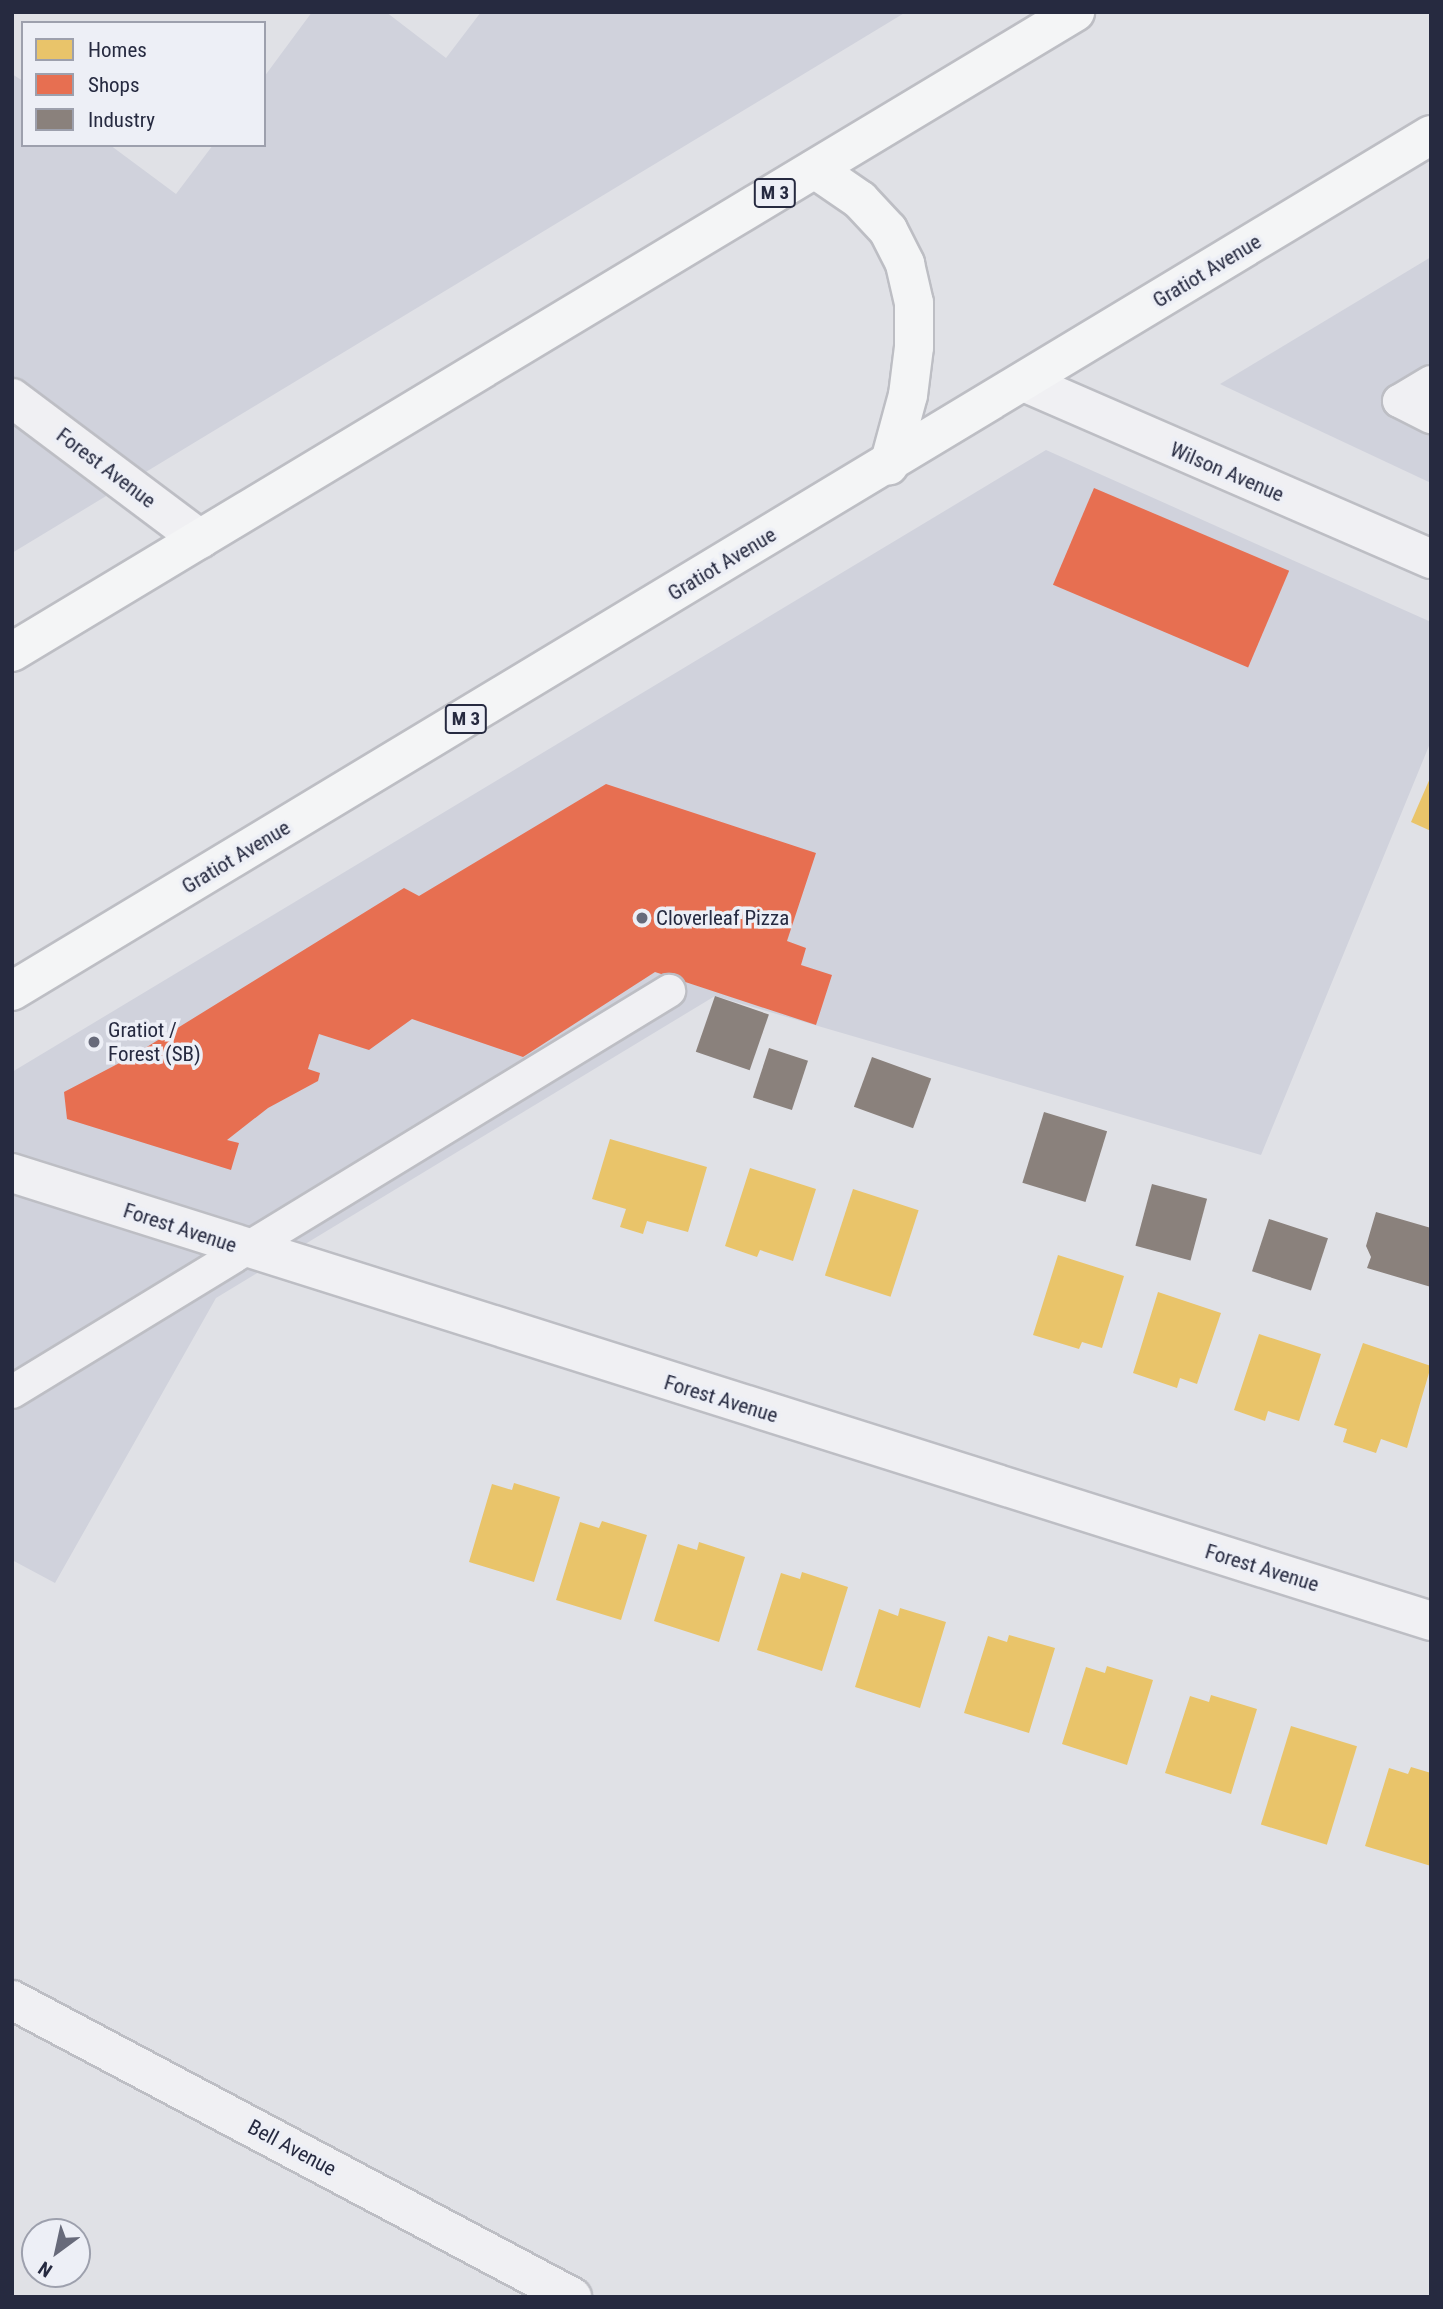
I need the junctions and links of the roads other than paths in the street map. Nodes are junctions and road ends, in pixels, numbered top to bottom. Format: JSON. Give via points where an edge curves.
{"nodes":[{"id":1,"x":1074,"y":12,"type":"edge"},
{"id":2,"x":1431,"y":135,"type":"edge"},
{"id":3,"x":815,"y":169,"type":"junction"},
{"id":4,"x":1024,"y":382,"type":"junction"},
{"id":5,"x":1431,"y":382,"type":"edge"},
{"id":6,"x":12,"y":398,"type":"edge"},
{"id":7,"x":1431,"y":416,"type":"edge"},
{"id":8,"x":889,"y":465,"type":"junction"},
{"id":9,"x":200,"y":539,"type":"junction"},
{"id":10,"x":1431,"y":559,"type":"edge"},
{"id":11,"x":12,"y":652,"type":"edge"},
{"id":12,"x":12,"y":991,"type":"edge"},
{"id":13,"x":669,"y":991,"type":"dead end"},
{"id":14,"x":12,"y":1173,"type":"edge"},
{"id":15,"x":246,"y":1250,"type":"junction"},
{"id":16,"x":12,"y":1392,"type":"edge"},
{"id":17,"x":1431,"y":1621,"type":"edge"},
{"id":18,"x":12,"y":2000,"type":"edge"},
{"id":19,"x":572,"y":2297,"type":"edge"}],
"edges":[{"from":1,"to":3,"type":"main road","number":"M 3"},
{"from":2,"to":4,"type":"main road","name":"Gratiot Avenue","number":"M 3"},
{"from":3,"to":8,"type":"main road","via":[[860,200],[879,220],[905,264],[914,303],[914,347],[908,395]]},
{"from":3,"to":9,"type":"main road","number":"M 3"},
{"from":4,"to":8,"type":"main road","name":"Gratiot Avenue","number":"M 3"},
{"from":4,"to":10,"type":"street","name":"Wilson Avenue"},
{"from":5,"to":7,"type":"lane","via":[[1399,401]]},
{"from":6,"to":9,"type":"street","name":"Forest Avenue"},
{"from":8,"to":12,"type":"main road","name":"Gratiot Avenue","number":"M 3"},
{"from":9,"to":11,"type":"main road","number":"M 3"},
{"from":13,"to":15,"type":"lane"},
{"from":14,"to":15,"type":"street","name":"Forest Avenue"},
{"from":15,"to":16,"type":"lane"},
{"from":15,"to":17,"type":"street","name":"Forest Avenue"},
{"from":18,"to":19,"type":"street","name":"Bell Avenue"}]}
